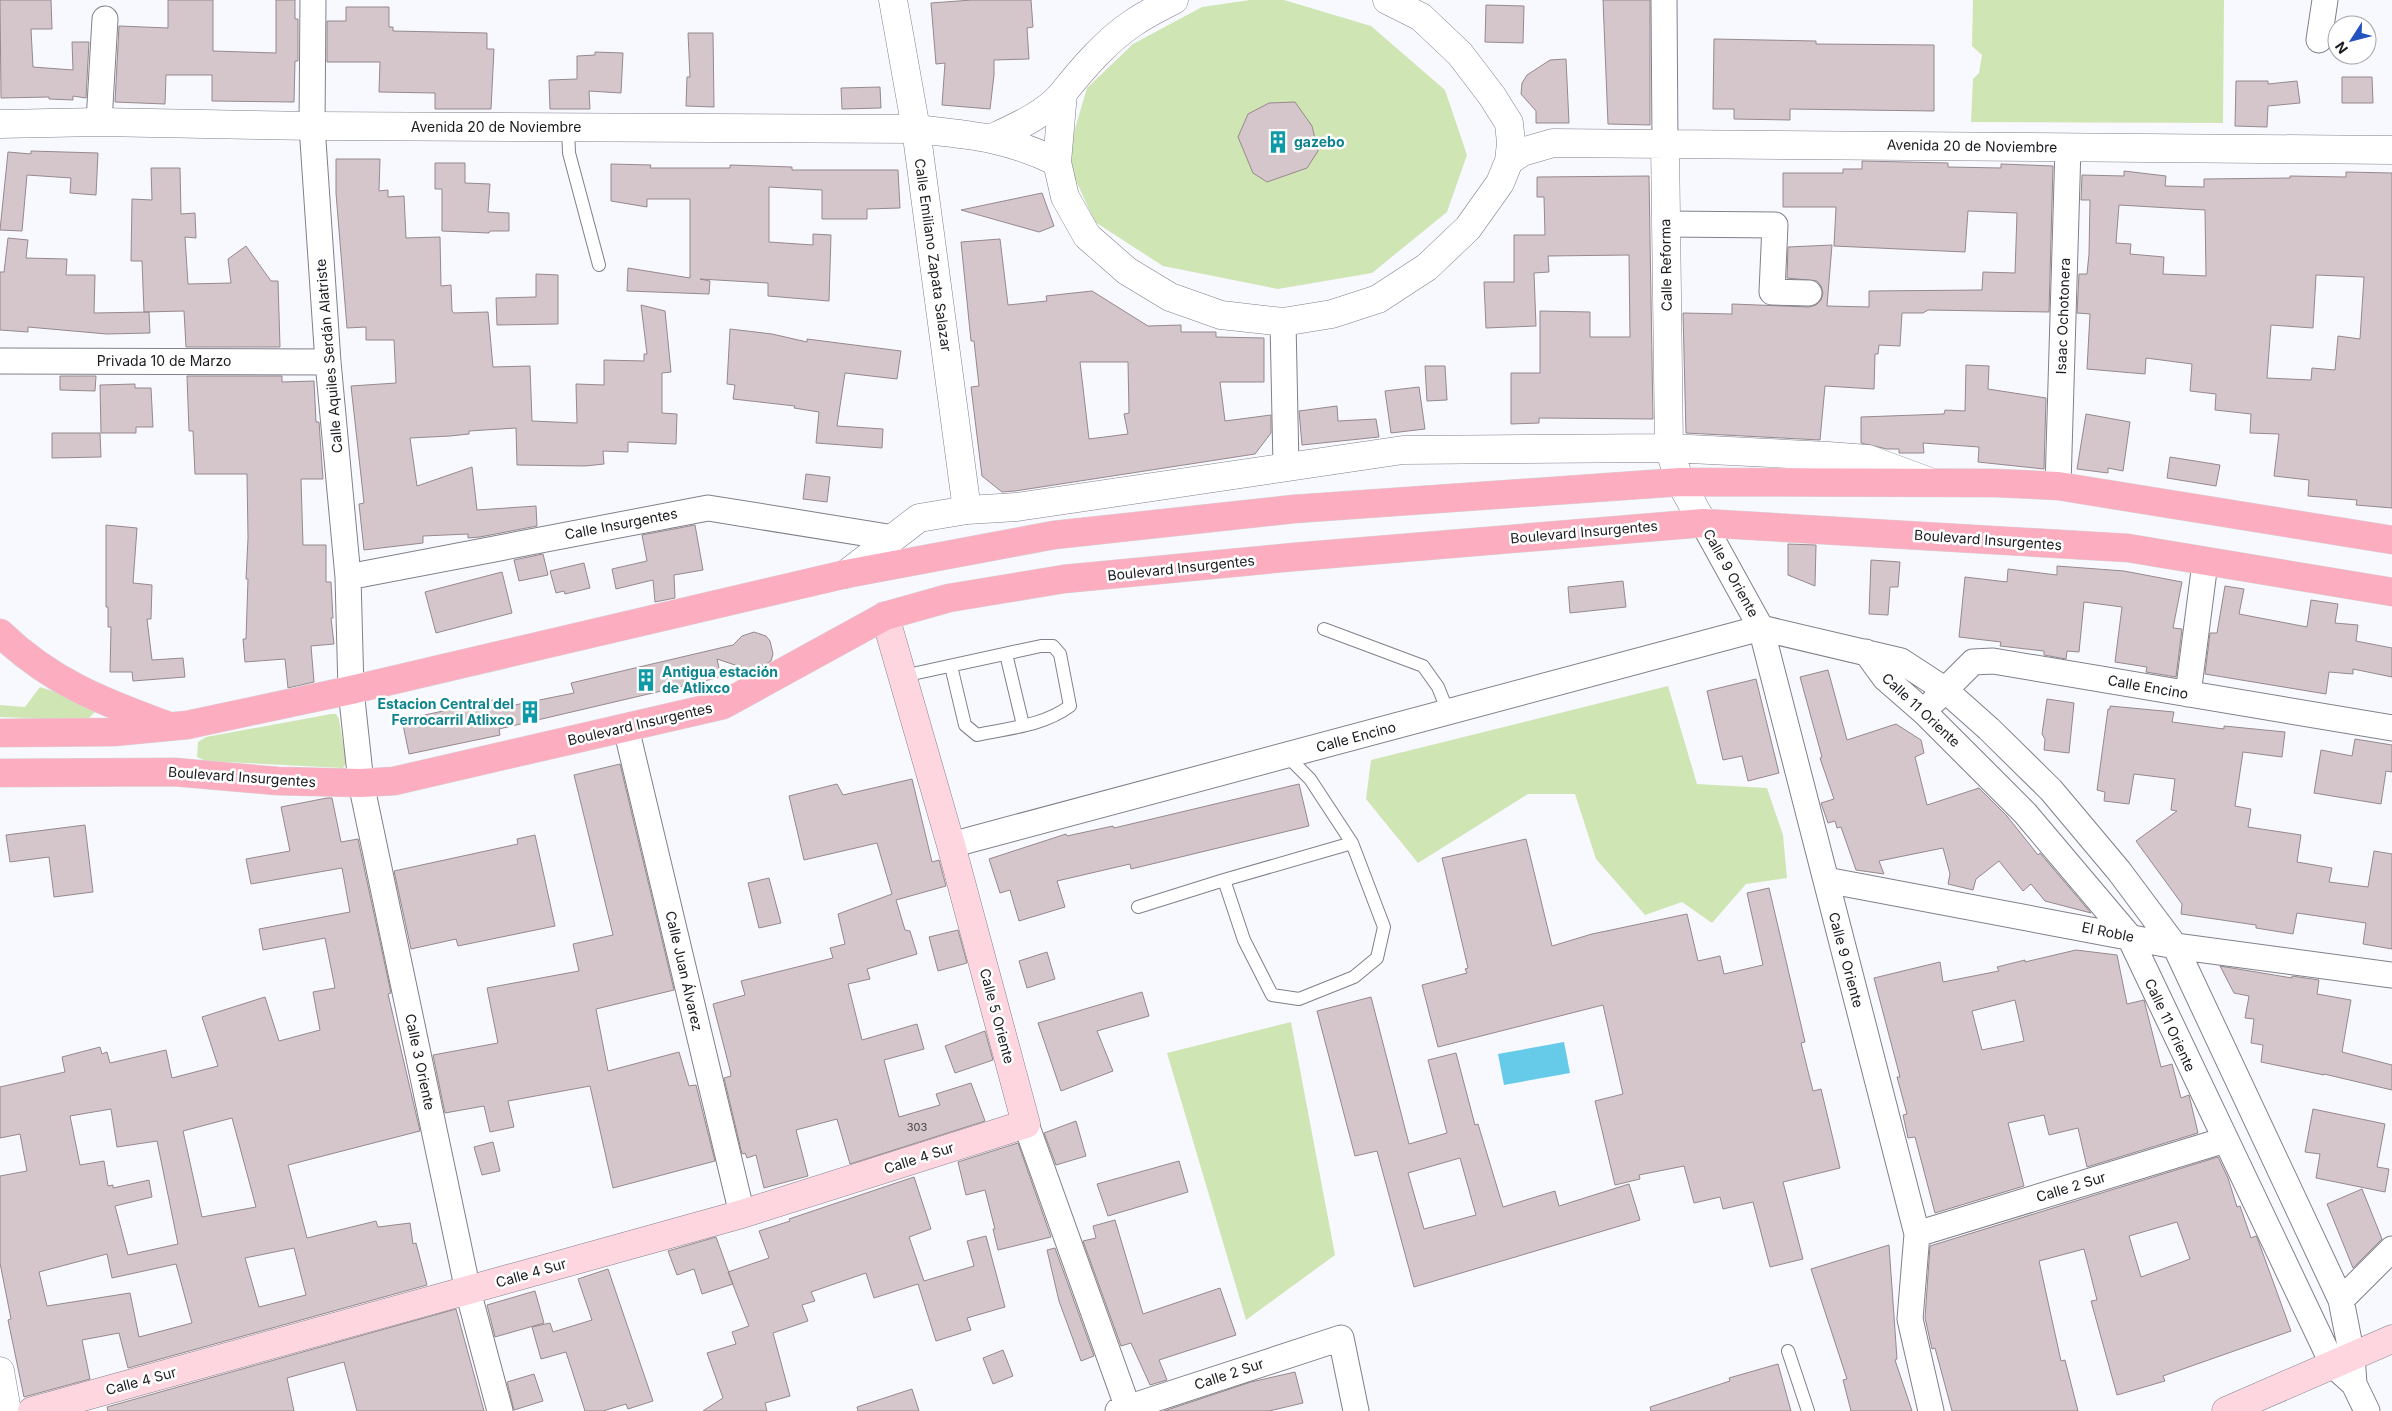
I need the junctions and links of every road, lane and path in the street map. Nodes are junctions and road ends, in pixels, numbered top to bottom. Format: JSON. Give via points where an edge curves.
{"nodes":[{"id":1,"x":313,"y":0,"type":"edge"},
{"id":2,"x":893,"y":0,"type":"edge"},
{"id":3,"x":1174,"y":0,"type":"edge"},
{"id":4,"x":1387,"y":0,"type":"edge"},
{"id":5,"x":1664,"y":0,"type":"edge"},
{"id":6,"x":2324,"y":0,"type":"edge"},
{"id":7,"x":105,"y":19,"type":"dead end"},
{"id":8,"x":2319,"y":40,"type":"dead end"},
{"id":9,"x":1063,"y":93,"type":"junction"},
{"id":10,"x":99,"y":122,"type":"junction"},
{"id":11,"x":1508,"y":123,"type":"junction"},
{"id":12,"x":0,"y":124,"type":"edge"},
{"id":13,"x":312,"y":126,"type":"junction"},
{"id":14,"x":568,"y":127,"type":"junction"},
{"id":15,"x":916,"y":129,"type":"junction"},
{"id":16,"x":992,"y":138,"type":"junction"},
{"id":17,"x":1553,"y":143,"type":"junction"},
{"id":18,"x":1665,"y":143,"type":"junction"},
{"id":19,"x":2068,"y":147,"type":"junction"},
{"id":20,"x":2392,"y":150,"type":"edge"},
{"id":21,"x":1510,"y":161,"type":"junction"},
{"id":22,"x":1057,"y":162,"type":"junction"},
{"id":23,"x":1666,"y":224,"type":"junction"},
{"id":24,"x":600,"y":265,"type":"dead end"},
{"id":25,"x":1809,"y":293,"type":"dead end"},
{"id":26,"x":1282,"y":322,"type":"junction"},
{"id":27,"x":0,"y":360,"type":"edge"},
{"id":28,"x":328,"y":362,"type":"junction"},
{"id":29,"x":1669,"y":448,"type":"junction"},
{"id":30,"x":1286,"y":466,"type":"junction"},
{"id":31,"x":1680,"y":482,"type":"junction"},
{"id":32,"x":1931,"y":482,"type":"junction"},
{"id":33,"x":2058,"y":486,"type":"junction"},
{"id":34,"x":967,"y":510,"type":"junction"},
{"id":35,"x":1703,"y":523,"type":"junction"},
{"id":36,"x":894,"y":538,"type":"junction"},
{"id":37,"x":2392,"y":540,"type":"edge"},
{"id":38,"x":2205,"y":563,"type":"junction"},
{"id":39,"x":846,"y":574,"type":"junction"},
{"id":40,"x":348,"y":577,"type":"junction"},
{"id":41,"x":2392,"y":592,"type":"edge"},
{"id":42,"x":885,"y":616,"type":"junction"},
{"id":43,"x":1761,"y":628,"type":"junction"},
{"id":44,"x":1324,"y":629,"type":"dead end"},
{"id":45,"x":0,"y":633,"type":"edge"},
{"id":46,"x":1866,"y":652,"type":"junction"},
{"id":47,"x":1006,"y":654,"type":"junction"},
{"id":48,"x":951,"y":666,"type":"junction"},
{"id":49,"x":903,"y":676,"type":"junction"},
{"id":50,"x":1944,"y":689,"type":"junction"},
{"id":51,"x":2188,"y":694,"type":"junction"},
{"id":52,"x":351,"y":701,"type":"junction"},
{"id":53,"x":1448,"y":712,"type":"junction"},
{"id":54,"x":1924,"y":712,"type":"junction"},
{"id":55,"x":1023,"y":725,"type":"junction"},
{"id":56,"x":172,"y":727,"type":"junction"},
{"id":57,"x":626,"y":728,"type":"junction"},
{"id":58,"x":2392,"y":728,"type":"edge"},
{"id":59,"x":0,"y":733,"type":"edge"},
{"id":60,"x":1287,"y":756,"type":"junction"},
{"id":61,"x":0,"y":773,"type":"edge"},
{"id":62,"x":361,"y":783,"type":"junction"},
{"id":63,"x":1352,"y":843,"type":"junction"},
{"id":64,"x":951,"y":845,"type":"junction"},
{"id":65,"x":1224,"y":880,"type":"junction"},
{"id":66,"x":1826,"y":880,"type":"junction"},
{"id":67,"x":1138,"y":907,"type":"dead end"},
{"id":68,"x":2129,"y":936,"type":"junction"},
{"id":69,"x":2174,"y":946,"type":"junction"},
{"id":70,"x":2392,"y":975,"type":"edge"},
{"id":71,"x":1026,"y":1124,"type":"junction"},
{"id":72,"x":2225,"y":1140,"type":"junction"},
{"id":73,"x":742,"y":1214,"type":"junction"},
{"id":74,"x":1918,"y":1234,"type":"junction"},
{"id":75,"x":2392,"y":1249,"type":"edge"},
{"id":76,"x":468,"y":1291,"type":"junction"},
{"id":77,"x":2342,"y":1300,"type":"junction"},
{"id":78,"x":2392,"y":1339,"type":"edge"},
{"id":79,"x":1788,"y":1351,"type":"dead end"},
{"id":80,"x":2343,"y":1361,"type":"junction"},
{"id":81,"x":0,"y":1371,"type":"edge"},
{"id":82,"x":1125,"y":1410,"type":"edge"},
{"id":83,"x":7,"y":1411,"type":"edge"},
{"id":84,"x":32,"y":1411,"type":"edge"},
{"id":85,"x":500,"y":1411,"type":"edge"},
{"id":86,"x":1356,"y":1411,"type":"edge"},
{"id":87,"x":1808,"y":1411,"type":"edge"},
{"id":88,"x":1931,"y":1411,"type":"edge"},
{"id":89,"x":2226,"y":1411,"type":"edge"},
{"id":90,"x":2366,"y":1411,"type":"edge"}],
"edges":[{"from":1,"to":13,"type":"street","name":"Calle Aquiles Serdán Alatriste"},
{"from":2,"to":15,"type":"street","name":"Calle Emiliano Zapata Salazar"},
{"from":3,"to":9,"type":"street","via":[[1133,23],[1090,60]]},
{"from":4,"to":11,"type":"street","via":[[1421,17],[1460,54]]},
{"from":5,"to":18,"type":"street","name":"Calle Reforma"},
{"from":6,"to":8,"type":"street"},
{"from":7,"to":10,"type":"street"},
{"from":9,"to":16,"type":"street","via":[[1023,123]]},
{"from":9,"to":22,"type":"street"},
{"from":10,"to":12,"type":"street","name":"Avenida 20 de Noviembre"},
{"from":10,"to":13,"type":"street","name":"Avenida 20 de Noviembre"},
{"from":11,"to":17,"type":"street","name":"Avenida 20 de Noviembre"},
{"from":11,"to":21,"type":"street"},
{"from":13,"to":14,"type":"street","name":"Avenida 20 de Noviembre"},
{"from":13,"to":28,"type":"street","name":"Calle Aquiles Serdán Alatriste"},
{"from":14,"to":15,"type":"street","name":"Avenida 20 de Noviembre"},
{"from":14,"to":24,"type":"lane","via":[[569,153]]},
{"from":15,"to":16,"type":"street","name":"Avenida 20 de Noviembre"},
{"from":15,"to":34,"type":"street","name":"Calle Emiliano Zapata Salazar"},
{"from":16,"to":22,"type":"street","name":"Avenida 20 de Noviembre","via":[[1017,144]]},
{"from":17,"to":18,"type":"street","name":"Avenida 20 de Noviembre"},
{"from":17,"to":21,"type":"street","name":"Avenida 20 de Noviembre","via":[[1522,152]]},
{"from":18,"to":19,"type":"street","name":"Avenida 20 de Noviembre"},
{"from":18,"to":23,"type":"street","name":"Calle Reforma"},
{"from":19,"to":20,"type":"street","name":"Avenida 20 de Noviembre"},
{"from":19,"to":33,"type":"street","name":"Isaac Ochotonera"},
{"from":21,"to":26,"type":"street","via":[[1500,182],[1468,228],[1427,268],[1378,298],[1332,314]]},
{"from":22,"to":26,"type":"street","via":[[1065,197],[1087,236],[1127,271],[1170,298],[1221,315]]},
{"from":23,"to":25,"type":"street","via":[[1775,225],[1772,292]]},
{"from":23,"to":29,"type":"street","name":"Calle Reforma"},
{"from":26,"to":30,"type":"street"},
{"from":27,"to":28,"type":"street","name":"Privada 10 de Marzo"},
{"from":28,"to":40,"type":"street","name":"Calle Aquiles Serdán Alatriste"},
{"from":29,"to":30,"type":"street","via":[[1403,450]]},
{"from":29,"to":31,"type":"street","name":"Calle Reforma"},
{"from":29,"to":32,"type":"street","via":[[1868,459]]},
{"from":30,"to":34,"type":"street","via":[[1017,507]]},
{"from":31,"to":32,"type":"main road"},
{"from":31,"to":35,"type":"street","name":"Calle Reforma"},
{"from":31,"to":39,"type":"main road","via":[[1284,510],[1054,536]]},
{"from":32,"to":33,"type":"main road"},
{"from":33,"to":37,"type":"main road"},
{"from":34,"to":36,"type":"street","via":[[919,518]]},
{"from":35,"to":38,"type":"main road","name":"Boulevard Insurgentes","via":[[2128,548]]},
{"from":35,"to":42,"type":"main road","name":"Boulevard Insurgentes","via":[[1064,579],[949,598]]},
{"from":35,"to":43,"type":"street","name":"Calle 9 Oriente"},
{"from":36,"to":39,"type":"street"},
{"from":36,"to":40,"type":"street","name":"Calle Insurgentes","via":[[708,508]]},
{"from":38,"to":41,"type":"main road","name":"Boulevard Insurgentes"},
{"from":38,"to":51,"type":"street"},
{"from":39,"to":52,"type":"main road"},
{"from":40,"to":52,"type":"street","name":"Calle Aquiles Serdán Alatriste"},
{"from":42,"to":49,"type":"main road","name":"Calle 5 Oriente"},
{"from":42,"to":57,"type":"main road","name":"Boulevard Insurgentes","via":[[722,705]]},
{"from":43,"to":46,"type":"street"},
{"from":43,"to":53,"type":"street","name":"Calle Encino"},
{"from":43,"to":66,"type":"street","name":"Calle 9 Oriente"},
{"from":44,"to":53,"type":"lane","via":[[1424,666],[1438,687]]},
{"from":45,"to":56,"type":"main road","via":[[34,663],[69,685]]},
{"from":46,"to":50,"type":"street","name":"Calle 11 Oriente","via":[[1901,661]]},
{"from":46,"to":54,"type":"street","name":"Calle 11 Oriente","via":[[1884,678]]},
{"from":47,"to":48,"type":"lane"},
{"from":47,"to":55,"type":"lane"},
{"from":47,"to":55,"type":"lane","via":[[1041,646],[1053,646],[1060,654],[1070,706],[1056,716]]},
{"from":48,"to":49,"type":"lane"},
{"from":48,"to":55,"type":"lane","via":[[965,726],[978,735]]},
{"from":49,"to":64,"type":"main road","name":"Calle 5 Oriente"},
{"from":50,"to":51,"type":"street","name":"Calle Encino","via":[[1973,662],[1993,661]]},
{"from":50,"to":54,"type":"street","name":"Calle Encino"},
{"from":50,"to":69,"type":"street","name":"Calle 11 Oriente","via":[[2050,790],[2119,871]]},
{"from":51,"to":58,"type":"street","name":"Calle Encino"},
{"from":52,"to":56,"type":"main road"},
{"from":52,"to":62,"type":"street","name":"Calle 3 Oriente"},
{"from":53,"to":60,"type":"street","name":"Calle Encino"},
{"from":54,"to":68,"type":"street","name":"Calle 11 Oriente","via":[[2025,814]]},
{"from":56,"to":59,"type":"main road","via":[[114,732]]},
{"from":57,"to":62,"type":"main road","name":"Boulevard Insurgentes","via":[[394,781]]},
{"from":57,"to":73,"type":"street","name":"Calle Juan Álvarez"},
{"from":60,"to":63,"type":"lane","via":[[1310,779]]},
{"from":60,"to":64,"type":"street","name":"Calle Encino"},
{"from":61,"to":62,"type":"main road","name":"Boulevard Insurgentes","via":[[174,772],[277,781]]},
{"from":62,"to":76,"type":"street","name":"Calle 3 Oriente"},
{"from":63,"to":65,"type":"lane"},
{"from":63,"to":65,"type":"lane","via":[[1384,927],[1377,958],[1354,977],[1299,999],[1272,995],[1244,940]]},
{"from":64,"to":71,"type":"main road","name":"Calle 5 Oriente"},
{"from":65,"to":67,"type":"lane"},
{"from":66,"to":68,"type":"street","name":"El Roble"},
{"from":66,"to":74,"type":"street","name":"Calle 9 Oriente"},
{"from":68,"to":69,"type":"street","name":"El Roble"},
{"from":68,"to":72,"type":"street","name":"Calle 11 Oriente"},
{"from":69,"to":70,"type":"street","name":"El Roble"},
{"from":69,"to":77,"type":"street","name":"Calle 11 Oriente"},
{"from":71,"to":73,"type":"main road","name":"Calle 4 Sur"},
{"from":71,"to":82,"type":"street","name":"Calle 5 Oriente"},
{"from":72,"to":74,"type":"street","name":"Calle 2 Sur"},
{"from":72,"to":80,"type":"street","name":"Calle 11 Oriente"},
{"from":73,"to":76,"type":"main road","name":"Calle 4 Sur"},
{"from":74,"to":88,"type":"street","name":"Calle 9 Oriente","via":[[1910,1319]]},
{"from":75,"to":77,"type":"street"},
{"from":76,"to":84,"type":"main road","name":"Calle 4 Sur"},
{"from":76,"to":85,"type":"street","name":"Calle 3 Oriente"},
{"from":77,"to":80,"type":"street","name":"Calle 11 Oriente"},
{"from":78,"to":80,"type":"main road"},
{"from":79,"to":87,"type":"lane"},
{"from":80,"to":89,"type":"main road"},
{"from":80,"to":90,"type":"street"},
{"from":81,"to":83,"type":"street"},
{"from":82,"to":86,"type":"street","name":"Calle 2 Sur","via":[[1340,1338]]}]}
